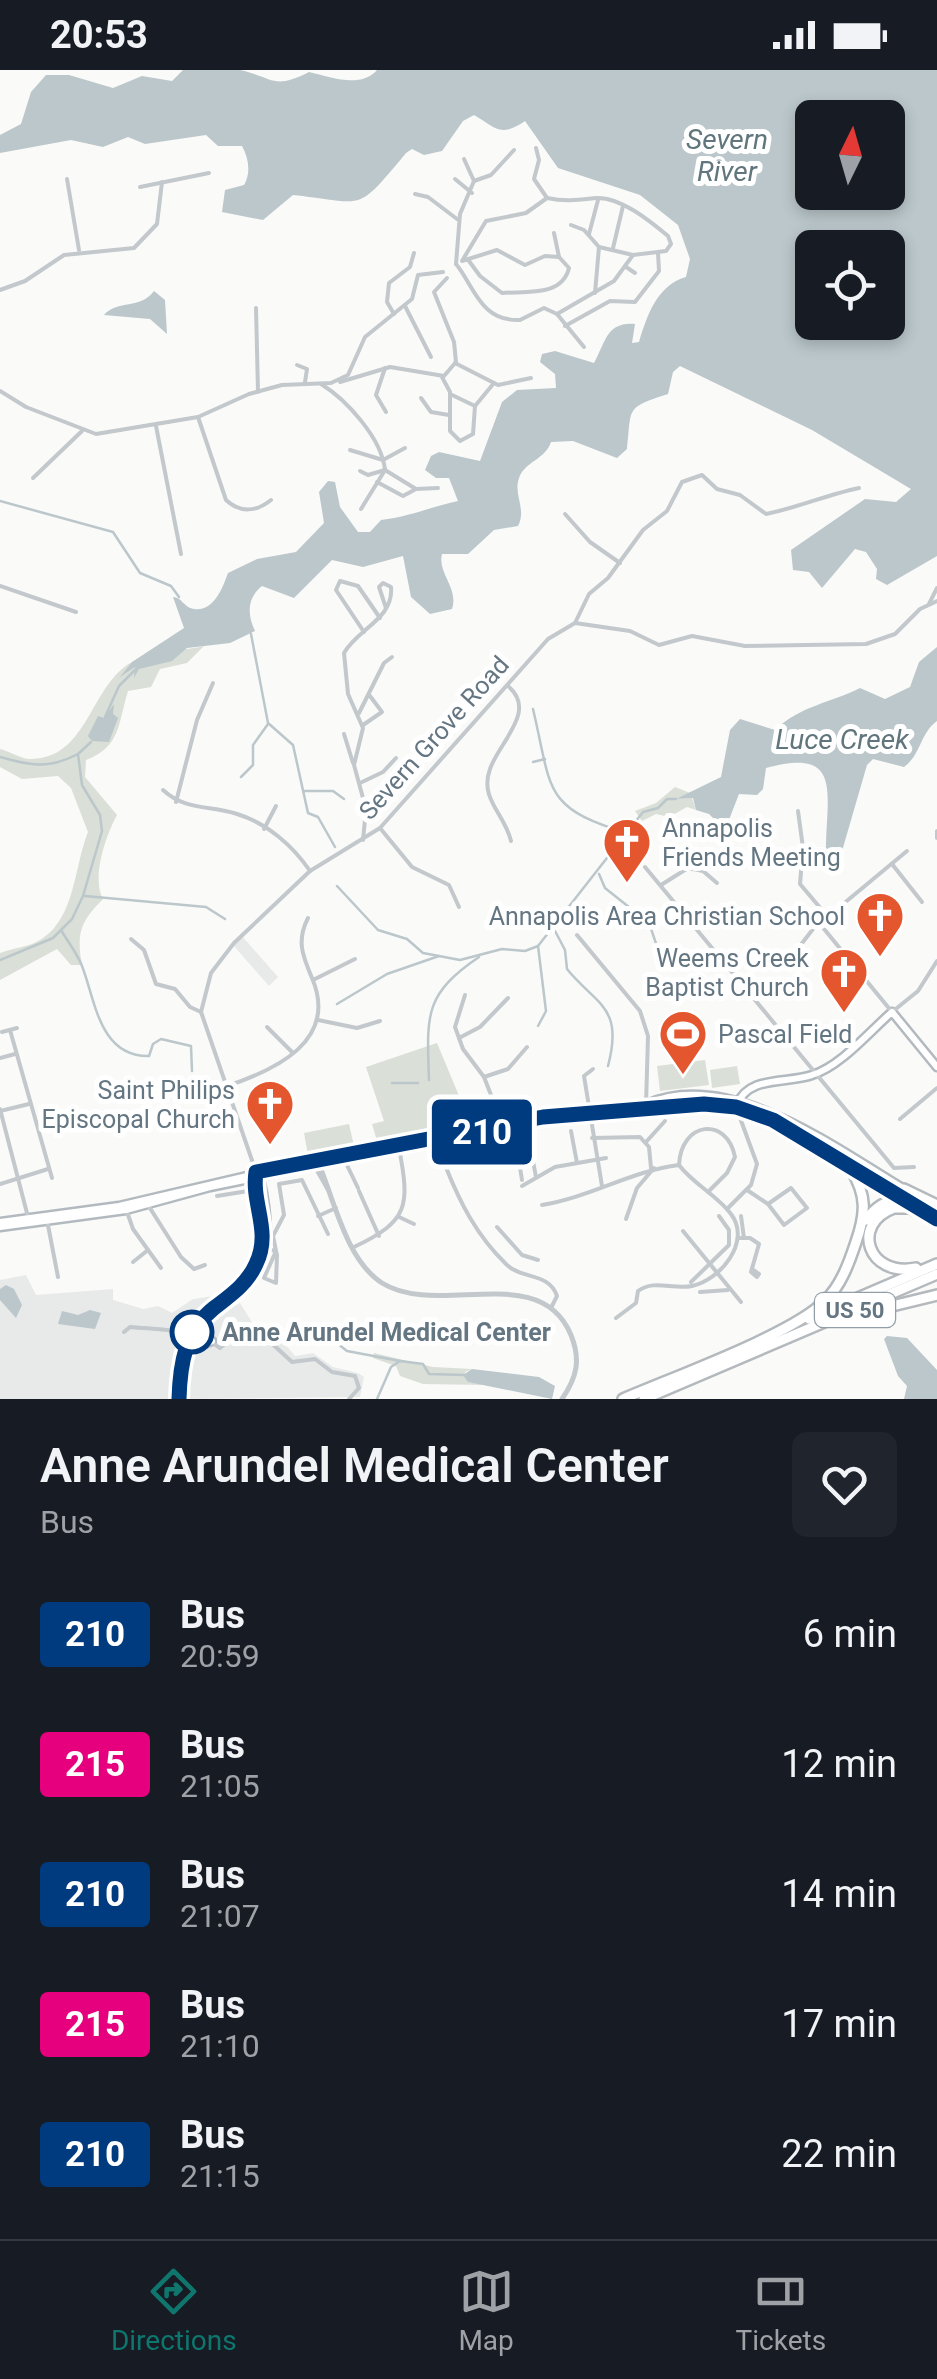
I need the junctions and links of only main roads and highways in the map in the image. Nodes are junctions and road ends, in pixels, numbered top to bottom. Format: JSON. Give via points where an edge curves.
{"nodes":[{"id":1,"x":937,"y":1067,"type":"edge"},
{"id":2,"x":737,"y":1104,"type":"junction"},
{"id":3,"x":444,"y":1139,"type":"junction"},
{"id":4,"x":376,"y":1149,"type":"junction"},
{"id":5,"x":316,"y":1162,"type":"junction"},
{"id":6,"x":851,"y":1169,"type":"junction"},
{"id":7,"x":257,"y":1176,"type":"junction"},
{"id":8,"x":902,"y":1194,"type":"junction"},
{"id":9,"x":126,"y":1208,"type":"junction"},
{"id":10,"x":113,"y":1210,"type":"junction"},
{"id":11,"x":937,"y":1214,"type":"edge"},
{"id":12,"x":0,"y":1224,"type":"edge"},
{"id":13,"x":860,"y":1231,"type":"junction"},
{"id":14,"x":936,"y":1268,"type":"edge"},
{"id":15,"x":934,"y":1295,"type":"edge"},
{"id":16,"x":193,"y":1335,"type":"junction"},
{"id":17,"x":772,"y":1337,"type":"junction"},
{"id":18,"x":212,"y":1342,"type":"road end"},
{"id":19,"x":188,"y":1354,"type":"junction"},
{"id":20,"x":181,"y":1399,"type":"edge"},
{"id":21,"x":623,"y":1399,"type":"edge"},
{"id":22,"x":644,"y":1399,"type":"edge"}],
"edges":[{"from":1,"to":2,"type":"main road","via":[[892,1012],[817,1074],[756,1085]]},
{"from":2,"to":3,"type":"main road","via":[[696,1097],[560,1114]]},
{"from":2,"to":6,"type":"main road"},
{"from":2,"to":8,"type":"main road","via":[[785,1120]]},
{"from":3,"to":4,"type":"main road"},
{"from":3,"to":4,"type":"main road"},
{"from":4,"to":5,"type":"main road"},
{"from":4,"to":5,"type":"main road"},
{"from":5,"to":7,"type":"main road"},
{"from":6,"to":8,"type":"main road"},
{"from":6,"to":13,"type":"highway","via":[[865,1196]]},
{"from":7,"to":9,"type":"main road"},
{"from":7,"to":9,"type":"main road"},
{"from":7,"to":16,"type":"main road","via":[[264,1248],[251,1283]]},
{"from":8,"to":11,"type":"highway"},
{"from":8,"to":13,"type":"highway","via":[[874,1209]]},
{"from":9,"to":10,"type":"main road"},
{"from":10,"to":12,"type":"main road"},
{"from":10,"to":12,"type":"main road"},
{"from":11,"to":14,"type":"highway","via":[[894,1208],[879,1217],[869,1238],[876,1259],[890,1269]]},
{"from":13,"to":17,"type":"highway","via":[[842,1278],[824,1302]]},
{"from":14,"to":17,"type":"highway","number":"US 50"},
{"from":15,"to":17,"type":"highway"},
{"from":16,"to":19,"type":"main road"},
{"from":16,"to":20,"type":"main road"},
{"from":17,"to":21,"type":"highway","number":"US 50"},
{"from":17,"to":22,"type":"highway","number":"US 50"},
{"from":18,"to":19,"type":"main road"},
{"from":19,"to":20,"type":"main road"}]}
